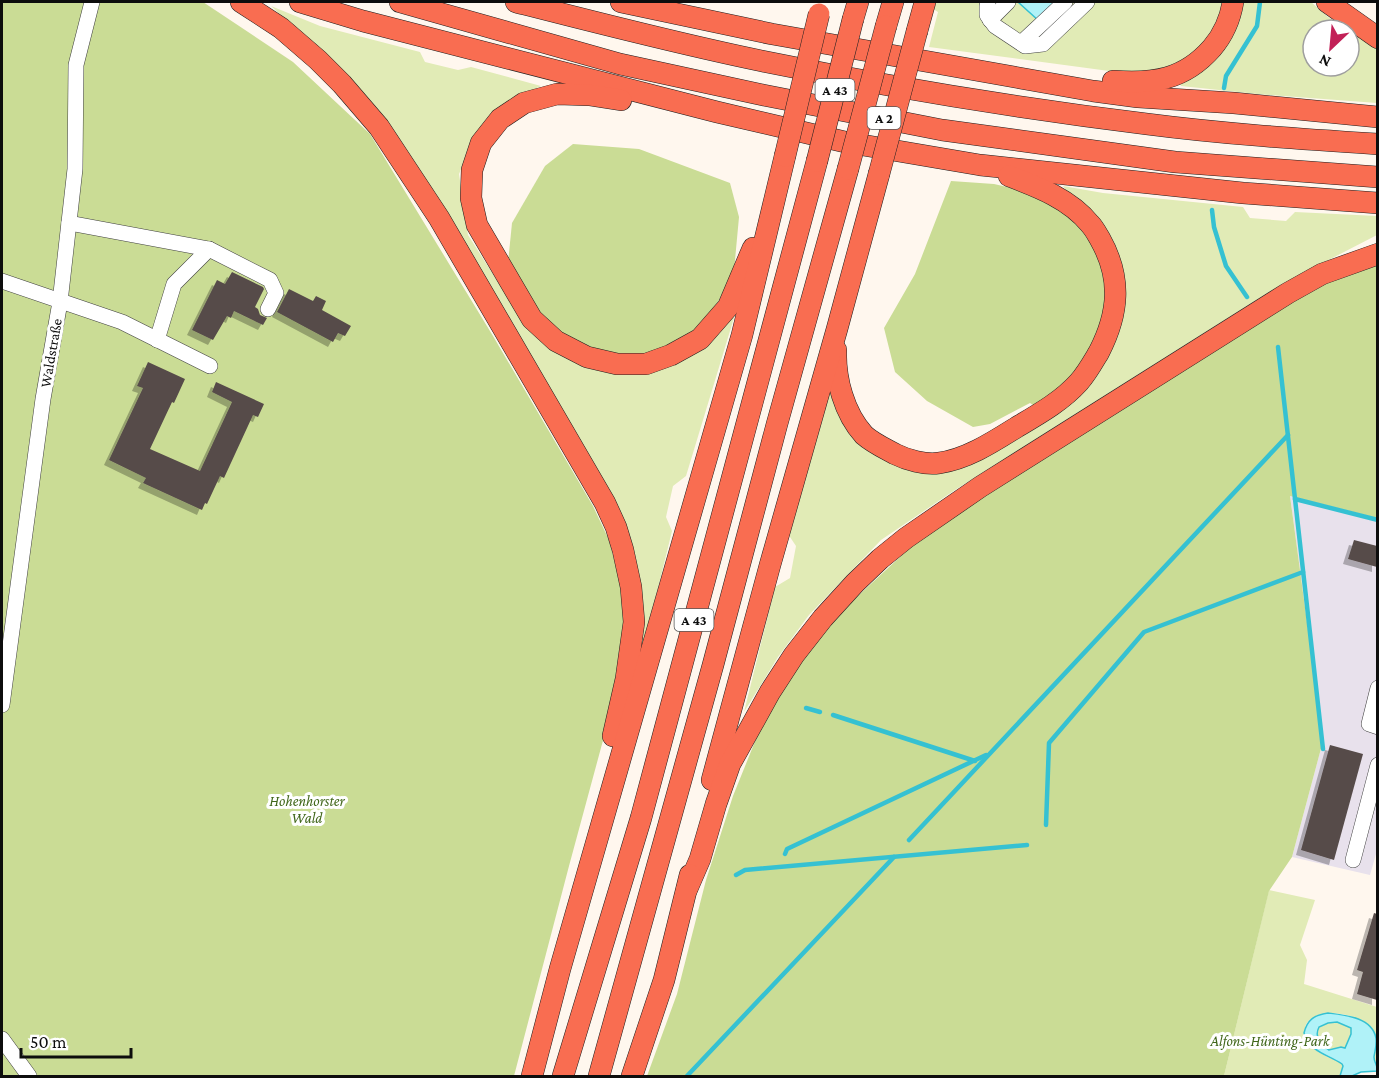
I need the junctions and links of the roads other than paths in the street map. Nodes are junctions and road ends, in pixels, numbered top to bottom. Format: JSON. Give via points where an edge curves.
{"nodes":[{"id":1,"x":92,"y":2,"type":"edge"},
{"id":2,"x":241,"y":2,"type":"edge"},
{"id":3,"x":300,"y":2,"type":"edge"},
{"id":4,"x":400,"y":2,"type":"edge"},
{"id":5,"x":516,"y":2,"type":"edge"},
{"id":6,"x":621,"y":2,"type":"edge"},
{"id":7,"x":680,"y":2,"type":"edge"},
{"id":8,"x":893,"y":2,"type":"edge"},
{"id":9,"x":925,"y":2,"type":"edge"},
{"id":10,"x":988,"y":2,"type":"edge"},
{"id":11,"x":1008,"y":2,"type":"edge"},
{"id":12,"x":1065,"y":2,"type":"edge"},
{"id":13,"x":1087,"y":2,"type":"edge"},
{"id":14,"x":1233,"y":2,"type":"edge"},
{"id":15,"x":1327,"y":2,"type":"edge"},
{"id":16,"x":820,"y":8,"type":"edge"},
{"id":17,"x":856,"y":10,"type":"edge"},
{"id":18,"x":990,"y":20,"type":"junction"},
{"id":19,"x":772,"y":34,"type":"junction"},
{"id":20,"x":1377,"y":38,"type":"edge"},
{"id":21,"x":1021,"y":43,"type":"junction"},
{"id":22,"x":1000,"y":75,"type":"junction"},
{"id":23,"x":717,"y":112,"type":"junction"},
{"id":24,"x":1377,"y":117,"type":"edge"},
{"id":25,"x":1377,"y":144,"type":"edge"},
{"id":26,"x":980,"y":165,"type":"junction"},
{"id":27,"x":1377,"y":177,"type":"edge"},
{"id":28,"x":774,"y":201,"type":"junction"},
{"id":29,"x":1377,"y":203,"type":"edge"},
{"id":30,"x":69,"y":223,"type":"junction"},
{"id":31,"x":209,"y":249,"type":"junction"},
{"id":32,"x":1377,"y":254,"type":"edge"},
{"id":33,"x":2,"y":281,"type":"edge"},
{"id":34,"x":60,"y":302,"type":"junction"},
{"id":35,"x":268,"y":309,"type":"dead end"},
{"id":36,"x":837,"y":329,"type":"junction"},
{"id":37,"x":157,"y":340,"type":"junction"},
{"id":38,"x":210,"y":366,"type":"dead end"},
{"id":39,"x":1377,"y":688,"type":"edge"},
{"id":40,"x":2,"y":705,"type":"edge"},
{"id":41,"x":1377,"y":727,"type":"edge"},
{"id":42,"x":1377,"y":765,"type":"edge"},
{"id":43,"x":604,"y":817,"type":"junction"},
{"id":44,"x":1353,"y":860,"type":"dead end"},
{"id":45,"x":687,"y":889,"type":"junction"},
{"id":46,"x":2,"y":1039,"type":"edge"},
{"id":47,"x":29,"y":1077,"type":"edge"},
{"id":48,"x":532,"y":1077,"type":"edge"},
{"id":49,"x":563,"y":1077,"type":"edge"},
{"id":50,"x":599,"y":1077,"type":"edge"},
{"id":51,"x":632,"y":1077,"type":"edge"}],
"edges":[{"from":1,"to":30,"type":"street","name":"Waldstraße","via":[[76,65],[75,169]]},
{"from":2,"to":43,"type":"highway","via":[[282,28],[318,60],[379,127],[444,228],[616,527],[631,587],[634,622],[626,679],[603,779]]},
{"from":3,"to":23,"type":"highway"},
{"from":4,"to":27,"type":"highway","number":"A 2","via":[[620,64],[942,130],[1174,162]]},
{"from":5,"to":25,"type":"highway","number":"A 2","via":[[635,33],[918,90],[1148,124]]},
{"from":6,"to":19,"type":"highway"},
{"from":7,"to":19,"type":"highway"},
{"from":8,"to":50,"type":"highway","number":"A 43","bridge":true},
{"from":9,"to":36,"type":"highway","bridge":true},
{"from":10,"to":18,"type":"street"},
{"from":11,"to":18,"type":"street"},
{"from":12,"to":21,"type":"street"},
{"from":13,"to":21,"type":"street","via":[[1043,44]]},
{"from":14,"to":22,"type":"highway","via":[[1231,17],[1216,43],[1197,63],[1178,74],[1136,83]]},
{"from":15,"to":20,"type":"highway"},
{"from":16,"to":28,"type":"highway","bridge":true},
{"from":17,"to":49,"type":"highway","number":"A 43","bridge":true,"via":[[641,818]]},
{"from":18,"to":21,"type":"street"},
{"from":19,"to":22,"type":"highway"},
{"from":22,"to":24,"type":"highway","via":[[1138,97]]},
{"from":23,"to":26,"type":"highway","via":[[845,142]]},
{"from":23,"to":28,"type":"highway","via":[[672,112],[628,101],[557,94],[524,103],[500,120],[481,143],[471,170],[471,198],[477,225],[531,319],[556,341],[587,357],[616,364],[646,364],[671,355],[700,339],[728,307]]},
{"from":26,"to":29,"type":"highway"},
{"from":26,"to":36,"type":"highway","via":[[1039,187],[1071,206],[1091,224],[1110,260],[1115,284],[1114,309],[1106,337],[1080,381],[1039,414],[959,458],[937,463],[906,459],[878,445],[853,420],[842,394],[836,363]]},
{"from":28,"to":43,"type":"highway","via":[[742,335]]},
{"from":30,"to":31,"type":"street"},
{"from":30,"to":34,"type":"street","name":"Waldstraße"},
{"from":31,"to":35,"type":"street","via":[[270,280],[276,293]]},
{"from":31,"to":37,"type":"street","via":[[174,284]]},
{"from":32,"to":45,"type":"highway","via":[[1322,274],[1288,292],[980,487],[880,559],[824,618],[770,692],[730,764]]},
{"from":33,"to":34,"type":"street"},
{"from":34,"to":37,"type":"street","via":[[122,322]]},
{"from":34,"to":40,"type":"street","name":"Waldstraße","via":[[43,399]]},
{"from":36,"to":45,"type":"highway","via":[[701,819]]},
{"from":37,"to":38,"type":"street"},
{"from":39,"to":41,"type":"street","via":[[1369,724]]},
{"from":42,"to":44,"type":"street"},
{"from":43,"to":48,"type":"highway"},
{"from":45,"to":51,"type":"highway","via":[[664,980]]},
{"from":46,"to":47,"type":"street"}]}
